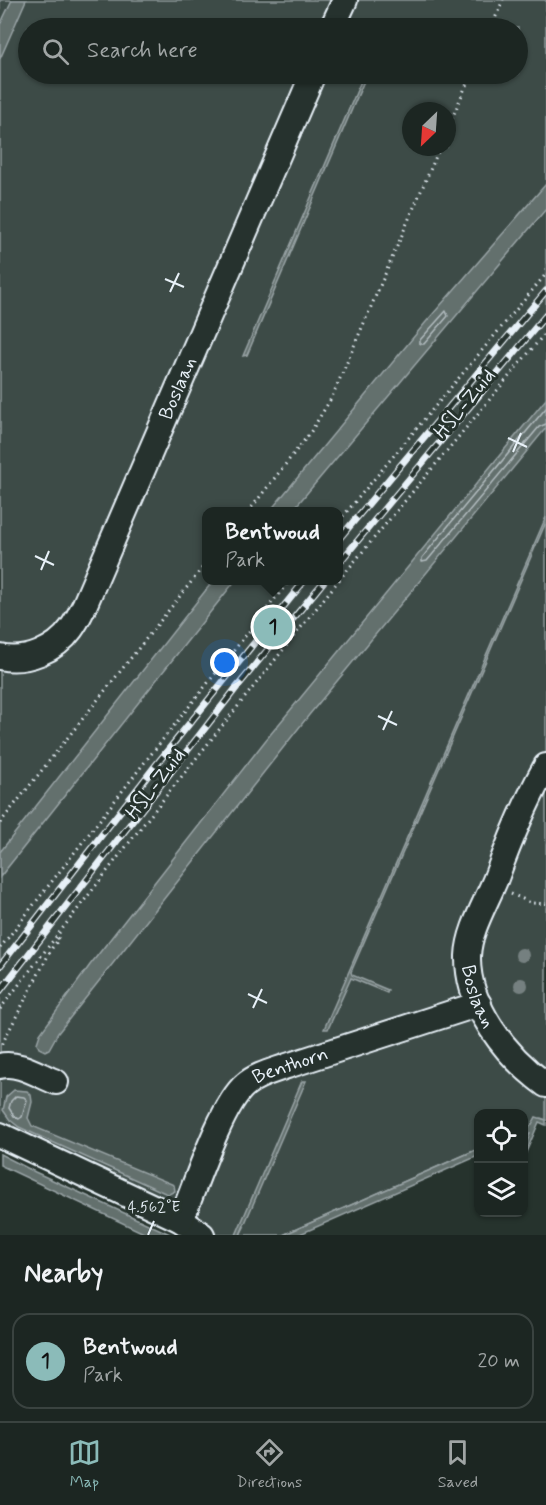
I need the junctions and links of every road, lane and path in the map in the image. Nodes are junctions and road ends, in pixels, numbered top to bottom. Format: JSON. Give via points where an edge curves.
{"nodes":[{"id":1,"x":345,"y":0,"type":"edge"},
{"id":2,"x":503,"y":0,"type":"edge"},
{"id":3,"x":337,"y":18,"type":"edge"},
{"id":4,"x":495,"y":18,"type":"edge"},
{"id":5,"x":309,"y":84,"type":"edge"},
{"id":6,"x":467,"y":84,"type":"edge"},
{"id":7,"x":456,"y":109,"type":"edge"},
{"id":8,"x":436,"y":156,"type":"edge"},
{"id":9,"x":546,"y":274,"type":"edge"},
{"id":10,"x":546,"y":332,"type":"edge"},
{"id":11,"x":252,"y":507,"type":"edge"},
{"id":12,"x":343,"y":516,"type":"edge"},
{"id":13,"x":202,"y":568,"type":"edge"},
{"id":14,"x":343,"y":575,"type":"edge"},
{"id":15,"x":286,"y":585,"type":"edge"},
{"id":16,"x":335,"y":585,"type":"edge"},
{"id":17,"x":0,"y":657,"type":"edge"},
{"id":18,"x":546,"y":766,"type":"edge"},
{"id":19,"x":0,"y":823,"type":"edge"},
{"id":20,"x":492,"y":887,"type":"junction"},
{"id":21,"x":546,"y":904,"type":"edge"},
{"id":22,"x":56,"y":936,"type":"junction"},
{"id":23,"x":0,"y":948,"type":"edge"},
{"id":24,"x":479,"y":1004,"type":"junction"},
{"id":25,"x":0,"y":1009,"type":"edge"},
{"id":26,"x":0,"y":1048,"type":"edge"},
{"id":27,"x":0,"y":1066,"type":"edge"},
{"id":28,"x":56,"y":1082,"type":"dead end"},
{"id":29,"x":546,"y":1085,"type":"edge"},
{"id":30,"x":0,"y":1136,"type":"edge"},
{"id":31,"x":181,"y":1220,"type":"junction"},
{"id":32,"x":201,"y":1235,"type":"edge"}],
"edges":[{"from":1,"to":3,"type":"street"},
{"from":2,"to":4,"type":"path"},
{"from":5,"to":17,"type":"street","name":"Boslaan","via":[[71,630],[54,646],[35,655]]},
{"from":6,"to":7,"type":"path"},
{"from":8,"to":11,"type":"path","via":[[332,397],[310,433]]},
{"from":9,"to":12,"type":"path","name":"HSL-Zuid"},
{"from":10,"to":14,"type":"path","name":"HSL-Zuid"},
{"from":13,"to":19,"type":"path"},
{"from":15,"to":23,"type":"path","name":"HSL-Zuid"},
{"from":16,"to":22,"type":"path","name":"HSL-Zuid"},
{"from":18,"to":20,"type":"street","name":"Boslaan"},
{"from":20,"to":21,"type":"path","via":[[532,903]]},
{"from":20,"to":24,"type":"street","name":"Boslaan","via":[[468,955]]},
{"from":22,"to":25,"type":"path","name":"HSL-Zuid"},
{"from":22,"to":26,"type":"path","via":[[59,939]]},
{"from":24,"to":29,"type":"street","name":"Boslaan","via":[[492,1030]]},
{"from":24,"to":31,"type":"street","name":"Benthorn","via":[[287,1066],[246,1084],[230,1104]]},
{"from":27,"to":28,"type":"street","via":[[19,1067]]},
{"from":30,"to":31,"type":"street"},
{"from":31,"to":32,"type":"street"}]}
